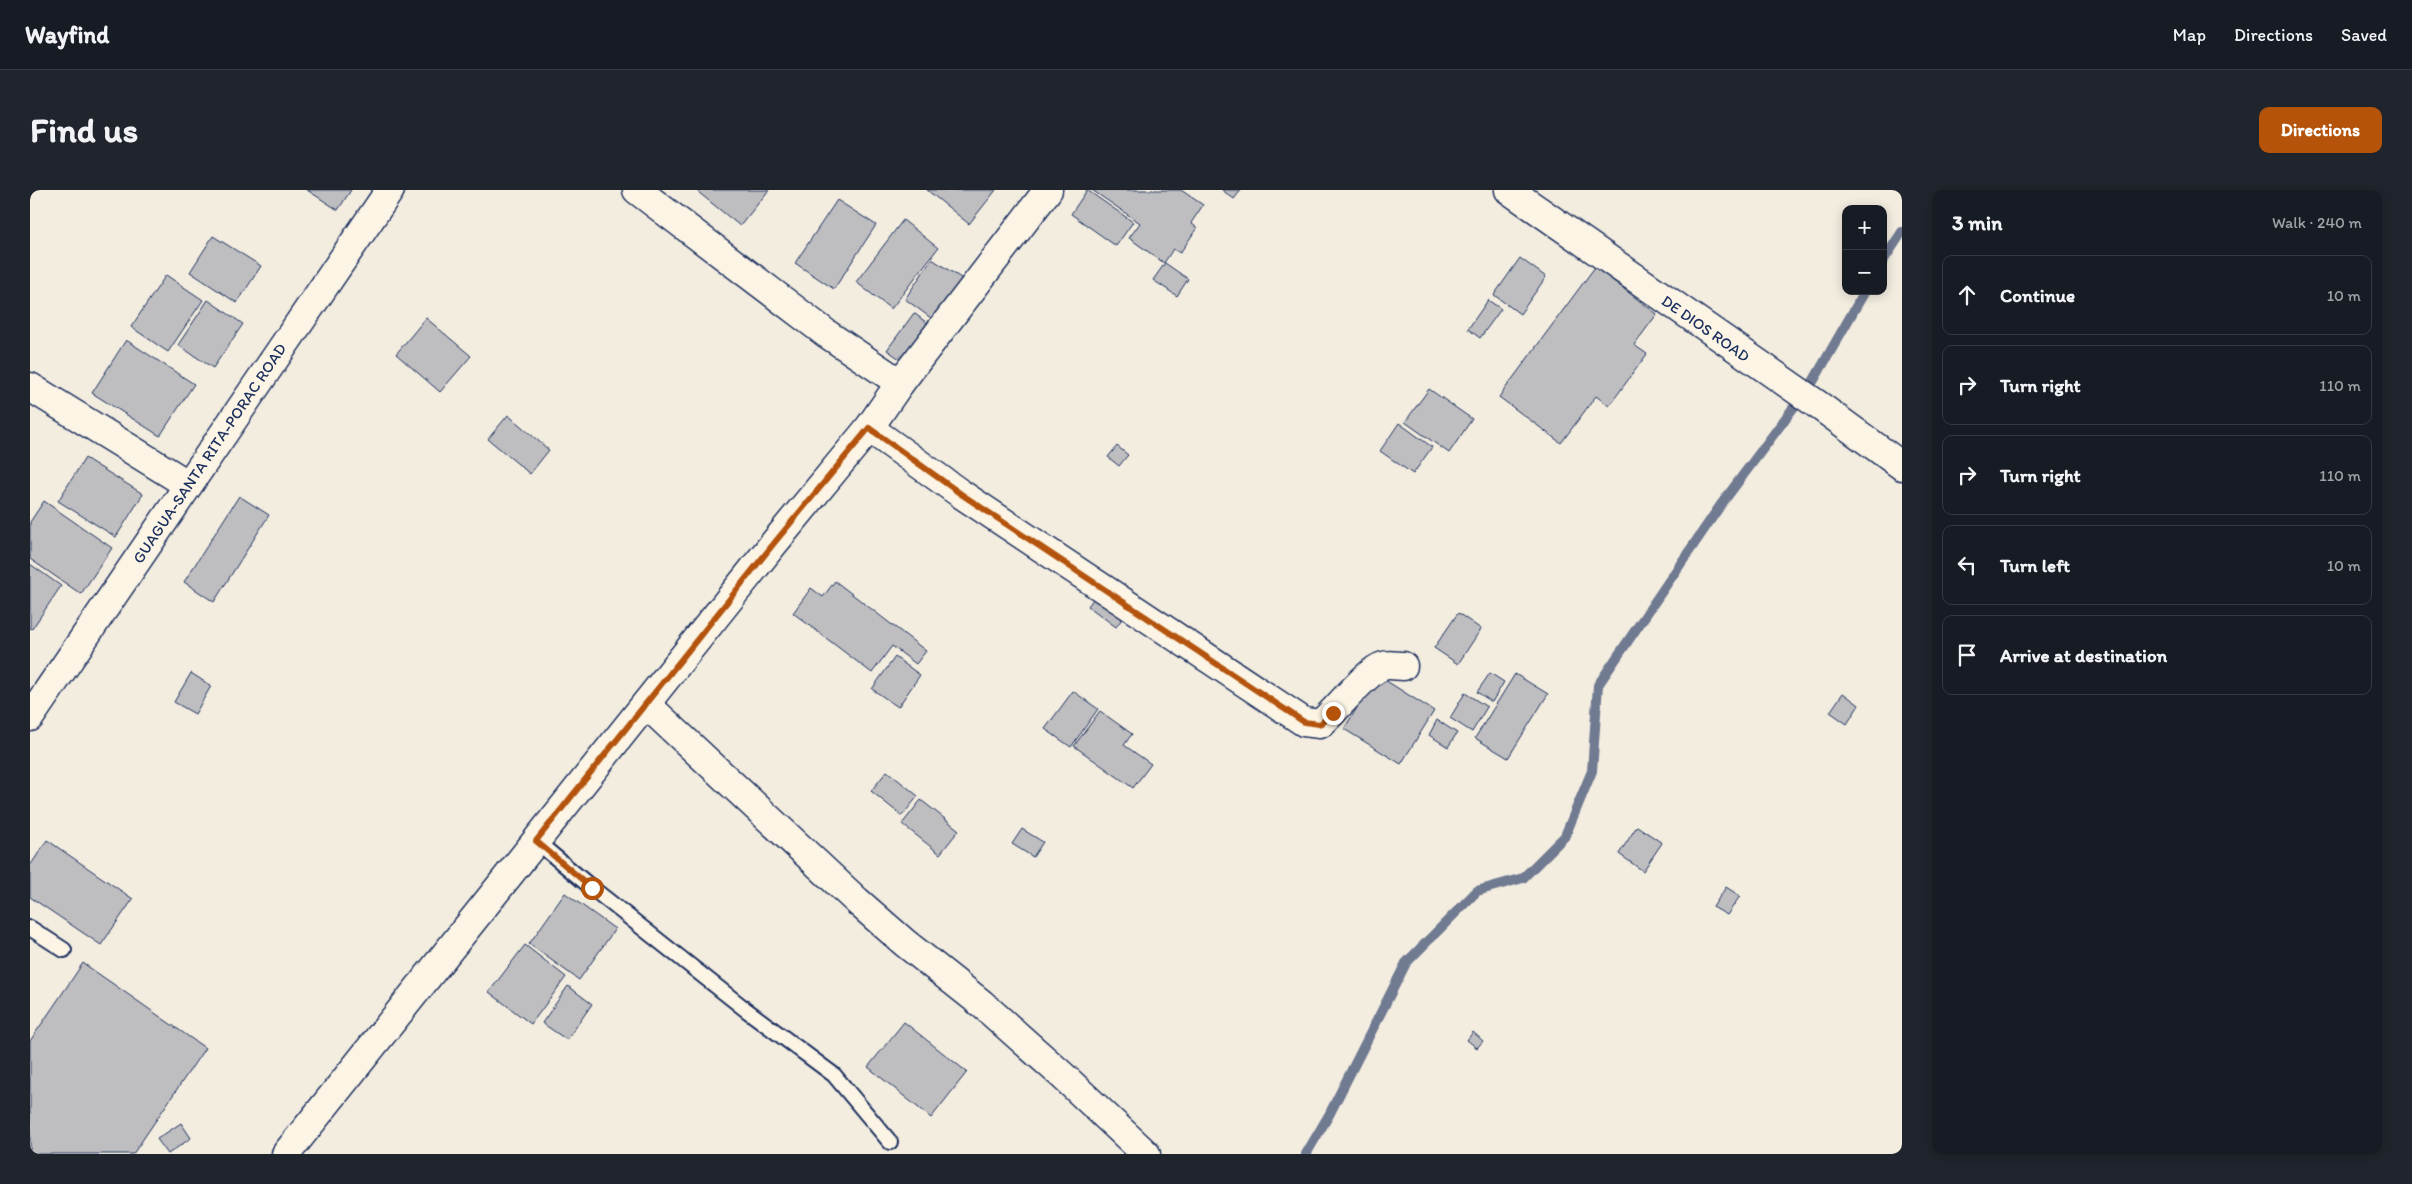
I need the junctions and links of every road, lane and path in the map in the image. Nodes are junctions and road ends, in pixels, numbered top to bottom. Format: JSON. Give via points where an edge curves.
{"nodes":[{"id":1,"x":390,"y":190,"type":"edge"},
{"id":2,"x":638,"y":190,"type":"edge"},
{"id":3,"x":1048,"y":190,"type":"edge"},
{"id":4,"x":1510,"y":190,"type":"edge"},
{"id":5,"x":900,"y":383,"type":"junction"},
{"id":6,"x":30,"y":386,"type":"edge"},
{"id":7,"x":869,"y":428,"type":"junction"},
{"id":8,"x":1902,"y":466,"type":"edge"},
{"id":9,"x":187,"y":484,"type":"junction"},
{"id":10,"x":1403,"y":666,"type":"dead end"},
{"id":11,"x":646,"y":704,"type":"junction"},
{"id":12,"x":30,"y":717,"type":"edge"},
{"id":13,"x":536,"y":841,"type":"junction"},
{"id":14,"x":30,"y":928,"type":"edge"},
{"id":15,"x":64,"y":950,"type":"dead end"},
{"id":16,"x":890,"y":1142,"type":"dead end"},
{"id":17,"x":286,"y":1154,"type":"edge"},
{"id":18,"x":1146,"y":1154,"type":"edge"}],
"edges":[{"from":1,"to":9,"type":"street","name":"GUAGUA-SANTA RITA-PORAC ROAD"},
{"from":2,"to":5,"type":"street","via":[[827,334]]},
{"from":3,"to":5,"type":"street"},
{"from":4,"to":8,"type":"street","name":"DE DIOS ROAD"},
{"from":5,"to":7,"type":"street"},
{"from":6,"to":9,"type":"street"},
{"from":7,"to":10,"type":"street","via":[[961,494],[1304,722],[1320,724],[1365,679],[1383,666]]},
{"from":7,"to":11,"type":"street"},
{"from":9,"to":12,"type":"street","name":"GUAGUA-SANTA RITA-PORAC ROAD"},
{"from":11,"to":13,"type":"street"},
{"from":11,"to":18,"type":"street","via":[[857,902],[982,1004]]},
{"from":13,"to":16,"type":"lane","via":[[745,1009],[834,1075]]},
{"from":13,"to":17,"type":"street"},
{"from":14,"to":15,"type":"lane"}]}
